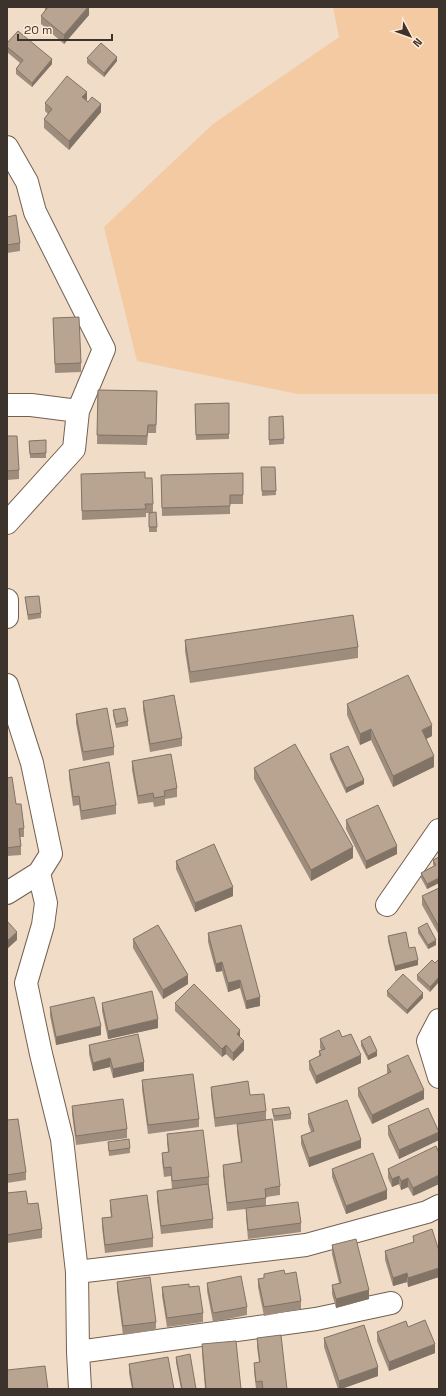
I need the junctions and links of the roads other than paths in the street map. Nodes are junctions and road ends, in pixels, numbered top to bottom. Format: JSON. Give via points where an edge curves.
{"nodes":[{"id":1,"x":7,"y":147,"type":"edge"},
{"id":2,"x":7,"y":405,"type":"edge"},
{"id":3,"x":78,"y":411,"type":"junction"},
{"id":4,"x":7,"y":523,"type":"edge"},
{"id":5,"x":7,"y":600,"type":"edge"},
{"id":6,"x":7,"y":607,"type":"edge"},
{"id":7,"x":7,"y":617,"type":"edge"},
{"id":8,"x":7,"y":685,"type":"edge"},
{"id":9,"x":439,"y":830,"type":"edge"},
{"id":10,"x":39,"y":873,"type":"junction"},
{"id":11,"x":7,"y":893,"type":"edge"},
{"id":12,"x":388,"y":905,"type":"dead end"},
{"id":13,"x":439,"y":1020,"type":"edge"},
{"id":14,"x":439,"y":1077,"type":"edge"},
{"id":15,"x":439,"y":1206,"type":"edge"},
{"id":16,"x":77,"y":1272,"type":"junction"},
{"id":17,"x":391,"y":1303,"type":"dead end"},
{"id":18,"x":78,"y":1352,"type":"junction"},
{"id":19,"x":80,"y":1389,"type":"edge"}],
"edges":[{"from":1,"to":3,"type":"street","via":[[27,182],[35,212],[104,349]]},
{"from":2,"to":3,"type":"street","via":[[32,405]]},
{"from":3,"to":4,"type":"street","via":[[74,449]]},
{"from":5,"to":6,"type":"street"},
{"from":6,"to":7,"type":"street"},
{"from":8,"to":10,"type":"street","via":[[32,763],[51,854]]},
{"from":9,"to":12,"type":"street"},
{"from":10,"to":11,"type":"street"},
{"from":10,"to":16,"type":"street","via":[[46,903],[43,925],[26,982],[62,1139]]},
{"from":13,"to":14,"type":"street","via":[[428,1041]]},
{"from":15,"to":16,"type":"street","via":[[427,1212],[306,1245]]},
{"from":16,"to":18,"type":"street"},
{"from":17,"to":18,"type":"street","via":[[316,1319]]},
{"from":18,"to":19,"type":"street"}]}
